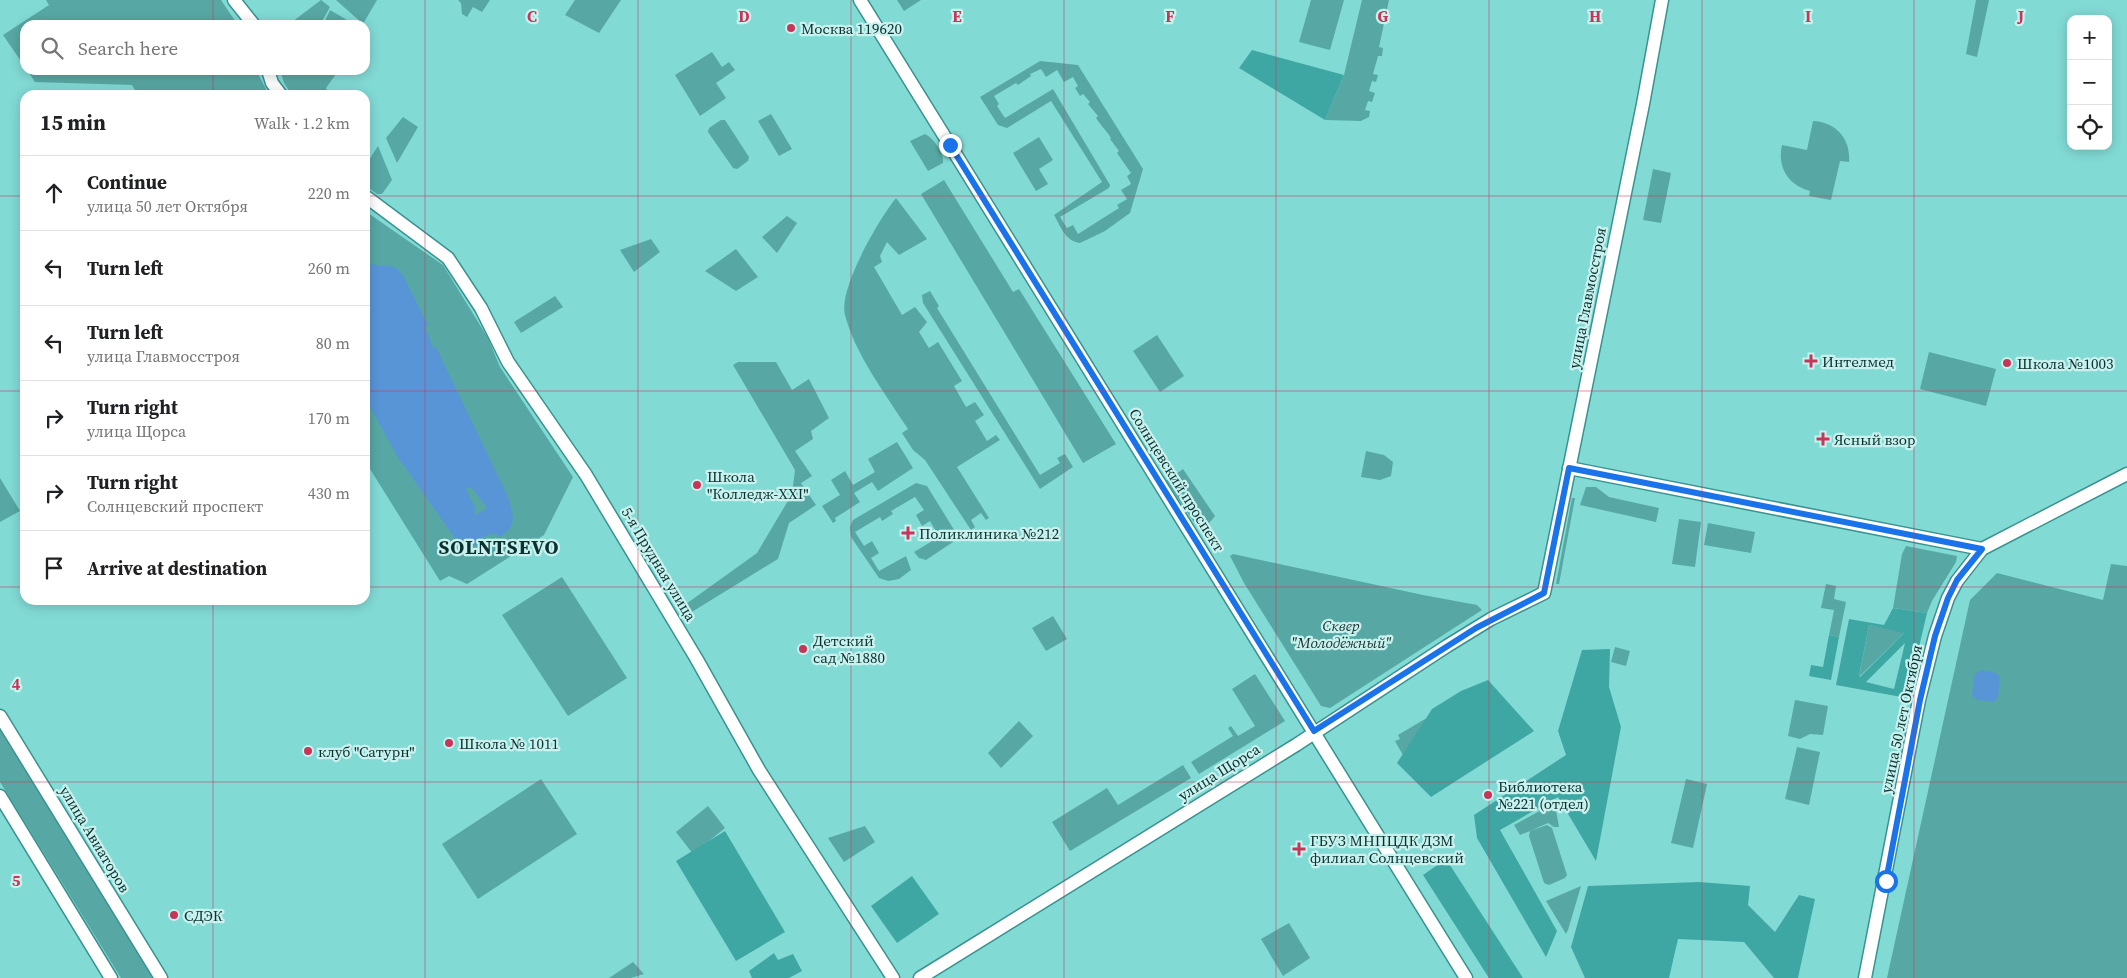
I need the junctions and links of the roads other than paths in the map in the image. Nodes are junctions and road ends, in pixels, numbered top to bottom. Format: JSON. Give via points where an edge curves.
{"nodes":[{"id":1,"x":234,"y":0,"type":"edge"},
{"id":2,"x":860,"y":0,"type":"edge"},
{"id":3,"x":1662,"y":0,"type":"edge"},
{"id":4,"x":250,"y":20,"type":"edge"},
{"id":5,"x":270,"y":75,"type":"edge"},
{"id":6,"x":277,"y":90,"type":"edge"},
{"id":7,"x":370,"y":200,"type":"edge"},
{"id":8,"x":1569,"y":468,"type":"junction"},
{"id":9,"x":2127,"y":474,"type":"edge"},
{"id":10,"x":1982,"y":549,"type":"junction"},
{"id":11,"x":1536,"y":598,"type":"joint"},
{"id":12,"x":0,"y":716,"type":"edge"},
{"id":13,"x":1314,"y":731,"type":"junction"},
{"id":14,"x":0,"y":796,"type":"edge"},
{"id":15,"x":111,"y":978,"type":"edge"},
{"id":16,"x":161,"y":978,"type":"edge"},
{"id":17,"x":893,"y":978,"type":"edge"},
{"id":18,"x":920,"y":978,"type":"edge"},
{"id":19,"x":1466,"y":978,"type":"edge"},
{"id":20,"x":1865,"y":978,"type":"edge"}],
"edges":[{"from":1,"to":4,"type":"street"},
{"from":2,"to":13,"type":"street","name":"Солнцевский проспект"},
{"from":3,"to":8,"type":"street","name":"улица Главмосстроя"},
{"from":5,"to":6,"type":"street"},
{"from":7,"to":17,"type":"street","name":"5-я Прудная улица","via":[[448,258],[464,281],[508,362],[586,474],[759,770]]},
{"from":8,"to":10,"type":"street"},
{"from":8,"to":11,"type":"street","name":"улица Главмосстроя","via":[[1545,590]]},
{"from":9,"to":10,"type":"street","name":"улица 50 лет Октября"},
{"from":10,"to":20,"type":"street","name":"улица 50 лет Октября","via":[[1957,580],[1935,636]]},
{"from":11,"to":13,"type":"street","name":"улица Щорса","via":[[1476,628]]},
{"from":12,"to":16,"type":"street","name":"улица Авиаторов"},
{"from":13,"to":18,"type":"street","name":"улица Щорса"},
{"from":13,"to":19,"type":"street","name":"Солнцевский проспект"},
{"from":14,"to":15,"type":"street"}]}
